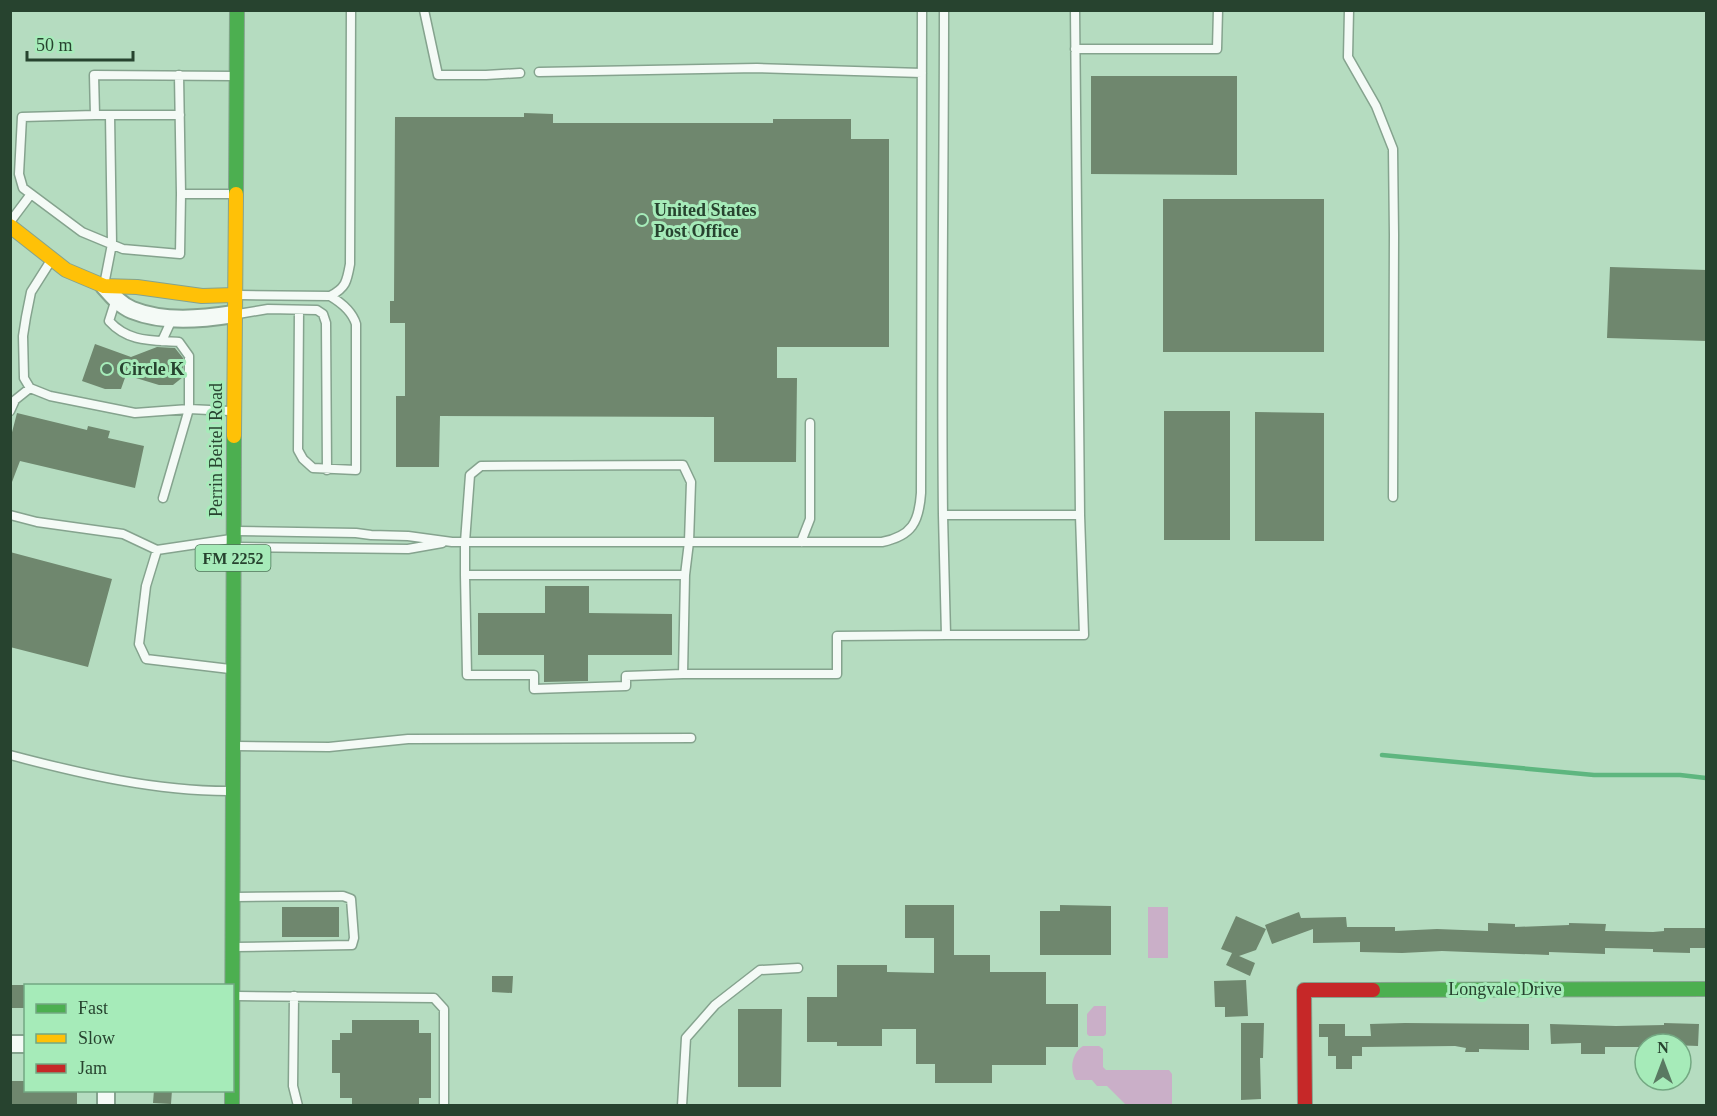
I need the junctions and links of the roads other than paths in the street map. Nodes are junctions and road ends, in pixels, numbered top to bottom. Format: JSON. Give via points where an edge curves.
{"nodes":[{"id":1,"x":237,"y":10,"type":"edge"},
{"id":2,"x":351,"y":10,"type":"edge"},
{"id":3,"x":424,"y":10,"type":"edge"},
{"id":4,"x":922,"y":10,"type":"edge"},
{"id":5,"x":944,"y":10,"type":"edge"},
{"id":6,"x":1075,"y":10,"type":"edge"},
{"id":7,"x":1218,"y":10,"type":"edge"},
{"id":8,"x":1349,"y":10,"type":"edge"},
{"id":9,"x":1075,"y":49,"type":"junction"},
{"id":10,"x":539,"y":72,"type":"dead end"},
{"id":11,"x":520,"y":73,"type":"dead end"},
{"id":12,"x":922,"y":73,"type":"junction"},
{"id":13,"x":179,"y":75,"type":"junction"},
{"id":14,"x":236,"y":76,"type":"junction"},
{"id":15,"x":180,"y":115,"type":"junction"},
{"id":16,"x":95,"y":116,"type":"junction"},
{"id":17,"x":110,"y":116,"type":"junction"},
{"id":18,"x":31,"y":194,"type":"junction"},
{"id":19,"x":181,"y":194,"type":"junction"},
{"id":20,"x":235,"y":194,"type":"junction"},
{"id":21,"x":10,"y":224,"type":"edge"},
{"id":22,"x":112,"y":244,"type":"junction"},
{"id":23,"x":52,"y":259,"type":"junction"},
{"id":24,"x":104,"y":286,"type":"junction"},
{"id":25,"x":234,"y":295,"type":"junction"},
{"id":26,"x":330,"y":296,"type":"junction"},
{"id":27,"x":116,"y":299,"type":"junction"},
{"id":28,"x":299,"y":310,"type":"junction"},
{"id":29,"x":234,"y":314,"type":"junction"},
{"id":30,"x":173,"y":317,"type":"junction"},
{"id":31,"x":162,"y":341,"type":"junction"},
{"id":32,"x":30,"y":388,"type":"junction"},
{"id":33,"x":13,"y":400,"type":"edge"},
{"id":34,"x":189,"y":408,"type":"junction"},
{"id":35,"x":10,"y":411,"type":"edge"},
{"id":36,"x":234,"y":411,"type":"junction"},
{"id":37,"x":810,"y":423,"type":"dead end"},
{"id":38,"x":327,"y":470,"type":"junction"},
{"id":39,"x":1393,"y":497,"type":"dead end"},
{"id":40,"x":162,"y":498,"type":"dead end"},
{"id":41,"x":10,"y":515,"type":"edge"},
{"id":42,"x":943,"y":515,"type":"junction"},
{"id":43,"x":1080,"y":515,"type":"junction"},
{"id":44,"x":233,"y":539,"type":"junction"},
{"id":45,"x":452,"y":542,"type":"junction"},
{"id":46,"x":465,"y":542,"type":"junction"},
{"id":47,"x":689,"y":542,"type":"junction"},
{"id":48,"x":801,"y":542,"type":"junction"},
{"id":49,"x":157,"y":550,"type":"junction"},
{"id":50,"x":465,"y":575,"type":"junction"},
{"id":51,"x":685,"y":575,"type":"junction"},
{"id":52,"x":946,"y":635,"type":"junction"},
{"id":53,"x":233,"y":670,"type":"junction"},
{"id":54,"x":683,"y":674,"type":"junction"},
{"id":55,"x":691,"y":738,"type":"dead end"},
{"id":56,"x":234,"y":747,"type":"junction"},
{"id":57,"x":10,"y":755,"type":"edge"},
{"id":58,"x":233,"y":791,"type":"junction"},
{"id":59,"x":233,"y":897,"type":"junction"},
{"id":60,"x":233,"y":946,"type":"junction"},
{"id":61,"x":798,"y":968,"type":"dead end"},
{"id":62,"x":233,"y":984,"type":"edge"},
{"id":63,"x":1707,"y":989,"type":"edge"},
{"id":64,"x":234,"y":996,"type":"edge"},
{"id":65,"x":294,"y":996,"type":"junction"},
{"id":66,"x":298,"y":1106,"type":"edge"},
{"id":67,"x":444,"y":1106,"type":"edge"},
{"id":68,"x":682,"y":1106,"type":"edge"},
{"id":69,"x":1305,"y":1106,"type":"edge"}],
"edges":[{"from":1,"to":14,"type":"main road","name":"Perrin Beitel Road","number":"FM 2252"},
{"from":2,"to":26,"type":"lane","via":[[350,264],[347,280],[340,291]]},
{"from":3,"to":11,"type":"lane","via":[[438,75]]},
{"from":4,"to":12,"type":"lane"},
{"from":5,"to":42,"type":"lane"},
{"from":6,"to":9,"type":"lane"},
{"from":7,"to":9,"type":"lane","via":[[1216,49]]},
{"from":8,"to":39,"type":"lane","via":[[1348,57],[1377,106],[1393,149]]},
{"from":9,"to":43,"type":"lane"},
{"from":10,"to":12,"type":"lane","via":[[757,68]]},
{"from":12,"to":48,"type":"lane","via":[[920,510],[913,528],[898,539]]},
{"from":13,"to":14,"type":"lane"},
{"from":13,"to":15,"type":"lane"},
{"from":13,"to":16,"type":"lane","via":[[94,75]]},
{"from":14,"to":20,"type":"main road","name":"Perrin Beitel Road","number":"FM 2252"},
{"from":15,"to":17,"type":"lane"},
{"from":15,"to":19,"type":"lane"},
{"from":16,"to":17,"type":"lane"},
{"from":16,"to":18,"type":"lane","via":[[22,117],[19,174],[23,188]]},
{"from":17,"to":22,"type":"lane"},
{"from":18,"to":21,"type":"lane"},
{"from":18,"to":22,"type":"lane","via":[[82,232]]},
{"from":19,"to":20,"type":"lane"},
{"from":19,"to":22,"type":"lane","via":[[180,254],[123,249]]},
{"from":20,"to":25,"type":"main road","name":"Perrin Beitel Road","number":"FM 2252"},
{"from":21,"to":23,"type":"main road"},
{"from":22,"to":24,"type":"lane"},
{"from":23,"to":24,"type":"main road","via":[[66,270]]},
{"from":23,"to":32,"type":"lane","via":[[31,292],[26,317],[24,378]]},
{"from":24,"to":25,"type":"main road"},
{"from":24,"to":27,"type":"street"},
{"from":25,"to":26,"type":"lane"},
{"from":25,"to":29,"type":"main road","name":"Perrin Beitel Road","number":"FM 2252"},
{"from":26,"to":38,"type":"lane","via":[[341,302],[356,324],[356,470]]},
{"from":27,"to":30,"type":"street","via":[[131,309]]},
{"from":27,"to":31,"type":"lane","via":[[109,321],[115,328],[134,339]]},
{"from":28,"to":29,"type":"lane"},
{"from":28,"to":38,"type":"lane","via":[[298,450],[313,468]]},
{"from":28,"to":38,"type":"lane","via":[[317,310],[326,323]]},
{"from":29,"to":30,"type":"street","via":[[202,319]]},
{"from":29,"to":36,"type":"main road","name":"Perrin Beitel Road","number":"FM 2252"},
{"from":30,"to":31,"type":"lane"},
{"from":31,"to":34,"type":"lane","via":[[179,342],[189,356]]},
{"from":32,"to":33,"type":"lane"},
{"from":32,"to":34,"type":"lane","via":[[50,396],[135,412]]},
{"from":33,"to":35,"type":"lane"},
{"from":34,"to":36,"type":"lane"},
{"from":34,"to":40,"type":"lane"},
{"from":36,"to":44,"type":"main road","name":"Perrin Beitel Road","number":"FM 2252"},
{"from":37,"to":48,"type":"lane","via":[[810,519]]},
{"from":41,"to":49,"type":"lane","via":[[123,534]]},
{"from":42,"to":43,"type":"lane"},
{"from":42,"to":52,"type":"lane"},
{"from":43,"to":52,"type":"lane","via":[[1084,635]]},
{"from":44,"to":45,"type":"lane","via":[[408,549]]},
{"from":44,"to":45,"type":"lane","via":[[356,532]]},
{"from":44,"to":49,"type":"lane"},
{"from":44,"to":53,"type":"main road","name":"Perrin Beitel Road","number":"FM 2252"},
{"from":45,"to":46,"type":"lane"},
{"from":46,"to":47,"type":"lane"},
{"from":46,"to":47,"type":"lane","via":[[470,475],[481,466],[683,465],[691,482]]},
{"from":46,"to":50,"type":"lane"},
{"from":47,"to":48,"type":"lane"},
{"from":47,"to":51,"type":"lane"},
{"from":49,"to":53,"type":"lane","via":[[146,586],[139,644],[146,659]]},
{"from":50,"to":51,"type":"lane"},
{"from":50,"to":54,"type":"lane","via":[[467,675],[534,675],[534,689],[626,686],[626,676]]},
{"from":51,"to":54,"type":"lane"},
{"from":52,"to":54,"type":"lane","via":[[837,636],[837,674]]},
{"from":53,"to":56,"type":"main road","name":"Perrin Beitel Road","number":"FM 2252"},
{"from":55,"to":56,"type":"lane","via":[[408,740],[329,747]]},
{"from":56,"to":58,"type":"main road","name":"Perrin Beitel Road","number":"FM 2252"},
{"from":57,"to":58,"type":"lane","via":[[150,786]]},
{"from":58,"to":59,"type":"main road","name":"Perrin Beitel Road","number":"FM 2252"},
{"from":59,"to":60,"type":"main road","name":"Perrin Beitel Road","number":"FM 2252"},
{"from":59,"to":60,"type":"lane","via":[[344,896],[351,899],[354,938],[352,945]]},
{"from":60,"to":62,"type":"main road","name":"Perrin Beitel Road","number":"FM 2252"},
{"from":61,"to":68,"type":"lane","via":[[760,970],[715,1005],[686,1038]]},
{"from":63,"to":69,"type":"main road","name":"Longvale Drive","via":[[1304,990]]},
{"from":64,"to":65,"type":"lane"},
{"from":65,"to":66,"type":"lane","via":[[293,1086]]},
{"from":65,"to":67,"type":"lane","via":[[434,998],[444,1009]]}]}
